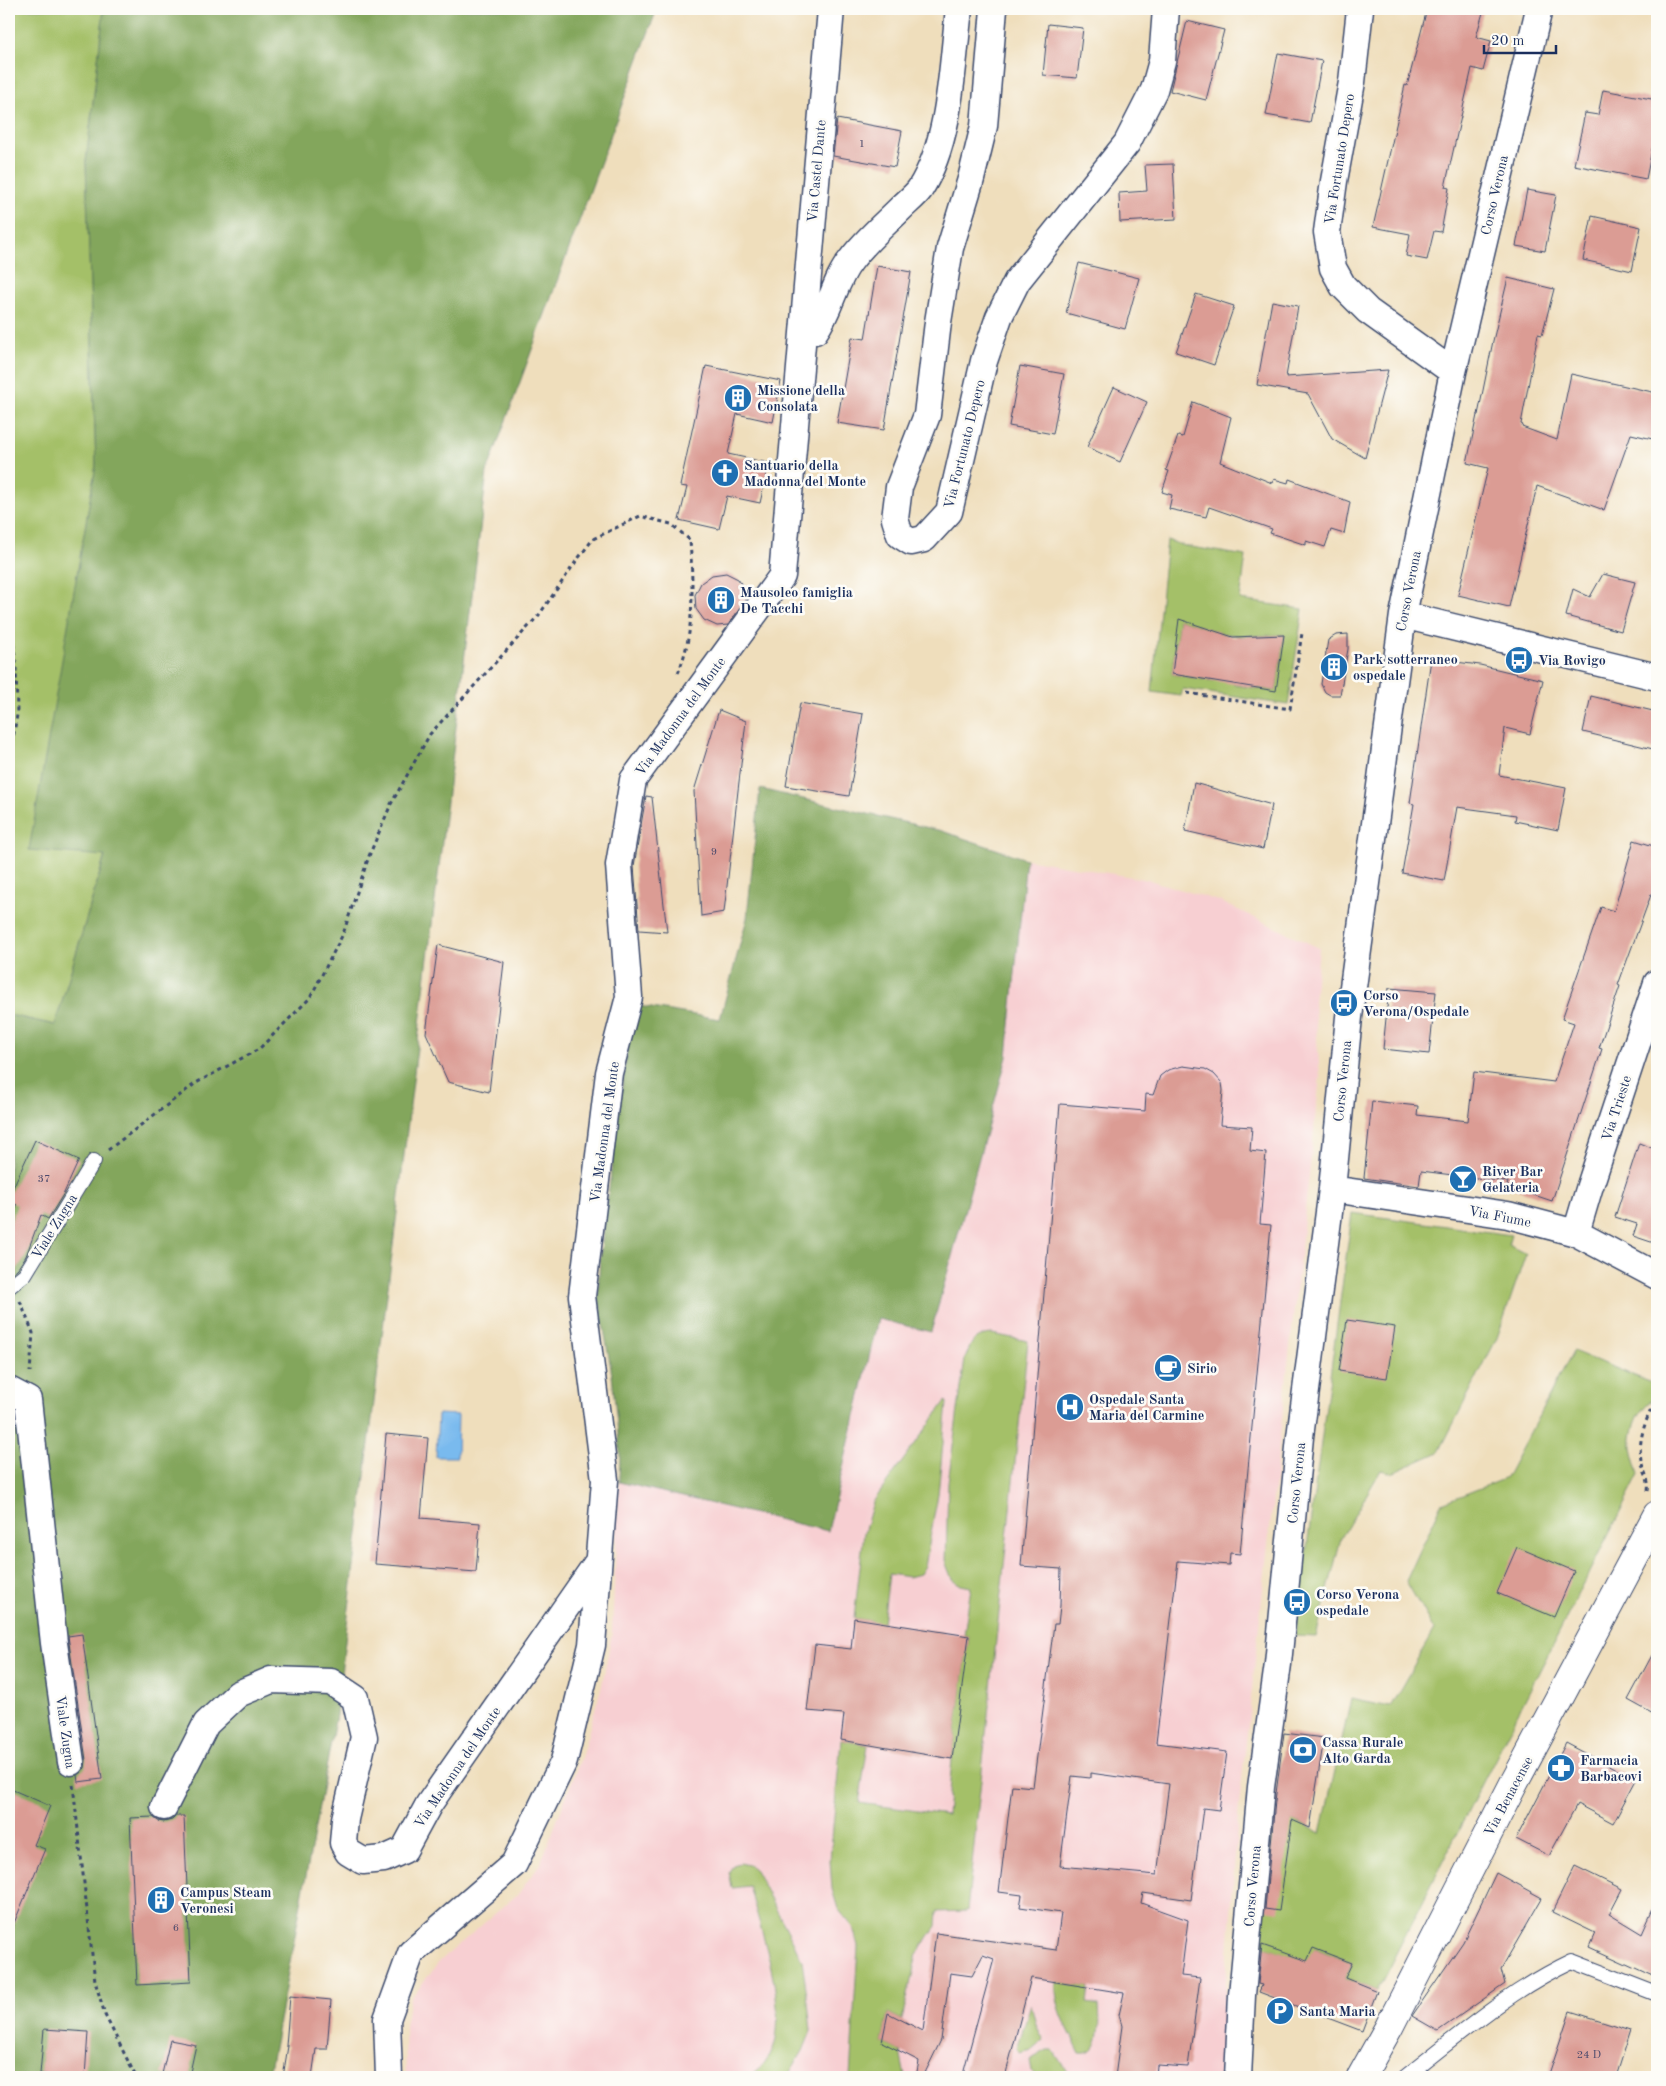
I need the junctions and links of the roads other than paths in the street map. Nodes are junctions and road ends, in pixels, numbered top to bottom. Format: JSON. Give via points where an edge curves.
{"nodes":[{"id":1,"x":831,"y":9,"type":"edge"},
{"id":2,"x":958,"y":9,"type":"edge"},
{"id":3,"x":994,"y":9,"type":"edge"},
{"id":4,"x":1166,"y":9,"type":"edge"},
{"id":5,"x":1360,"y":9,"type":"edge"},
{"id":6,"x":1539,"y":9,"type":"edge"},
{"id":7,"x":803,"y":333,"type":"junction"},
{"id":8,"x":1453,"y":372,"type":"junction"},
{"id":9,"x":1402,"y":615,"type":"junction"},
{"id":10,"x":1657,"y":677,"type":"edge"},
{"id":11,"x":1657,"y":983,"type":"edge"},
{"id":12,"x":94,"y":1161,"type":"road end"},
{"id":13,"x":1332,"y":1189,"type":"junction"},
{"id":14,"x":1576,"y":1233,"type":"junction"},
{"id":15,"x":1657,"y":1276,"type":"edge"},
{"id":16,"x":9,"y":1287,"type":"edge"},
{"id":17,"x":19,"y":1395,"type":"edge"},
{"id":18,"x":1657,"y":1515,"type":"edge"},
{"id":19,"x":598,"y":1562,"type":"junction"},
{"id":20,"x":71,"y":1762,"type":"road end"},
{"id":21,"x":164,"y":1807,"type":"dead end"},
{"id":22,"x":1657,"y":1994,"type":"edge"},
{"id":23,"x":389,"y":2077,"type":"edge"},
{"id":24,"x":1238,"y":2077,"type":"edge"},
{"id":25,"x":1361,"y":2077,"type":"edge"},
{"id":26,"x":1405,"y":2077,"type":"edge"}],
"edges":[{"from":1,"to":7,"type":"street","name":"Via Castel Dante"},
{"from":2,"to":7,"type":"street","via":[[945,116],[931,165],[919,190],[851,260],[839,278],[824,318],[815,330]]},
{"from":3,"to":4,"type":"street","name":"Via Fortunato Depero","via":[[984,126],[950,248],[926,416],[899,488],[895,519],[900,535],[911,542],[924,539],[949,512],[984,361],[999,317],[1017,281],[1127,143],[1154,90],[1162,61]]},
{"from":5,"to":8,"type":"street","name":"Via Fortunato Depero","via":[[1352,82],[1327,232],[1333,268],[1343,286],[1368,311]]},
{"from":6,"to":8,"type":"street","name":"Corso Verona"},
{"from":7,"to":19,"type":"street","name":"Via Madonna del Monte","via":[[782,576],[634,780],[618,865],[629,996],[609,1073],[582,1296],[605,1480]]},
{"from":8,"to":9,"type":"street","name":"Corso Verona"},
{"from":9,"to":10,"type":"street"},
{"from":9,"to":13,"type":"street","name":"Corso Verona","via":[[1349,1017]]},
{"from":11,"to":14,"type":"street","name":"Via Trieste"},
{"from":12,"to":16,"type":"lane","name":"Viale Zugna","via":[[24,1274]]},
{"from":13,"to":14,"type":"street","name":"Via Fiume","via":[[1508,1215]]},
{"from":13,"to":24,"type":"street","name":"Corso Verona","via":[[1300,1437],[1278,1664],[1261,1787],[1242,1994]]},
{"from":14,"to":15,"type":"street","name":"Via Fiume"},
{"from":17,"to":20,"type":"street","name":"Viale Zugna"},
{"from":18,"to":25,"type":"main road","name":"Via Benacense"},
{"from":19,"to":21,"type":"street","name":"Via Madonna del Monte","via":[[429,1804],[404,1850],[384,1859],[363,1861],[348,1852],[343,1843],[345,1819],[364,1737],[355,1698],[331,1682],[271,1680],[238,1694],[206,1724]]},
{"from":19,"to":23,"type":"street","name":"Via Madonna del Monte","via":[[592,1645],[564,1761],[514,1864],[411,1953],[387,2019]]},
{"from":22,"to":26,"type":"lane","via":[[1572,1961],[1496,2004]]}]}
